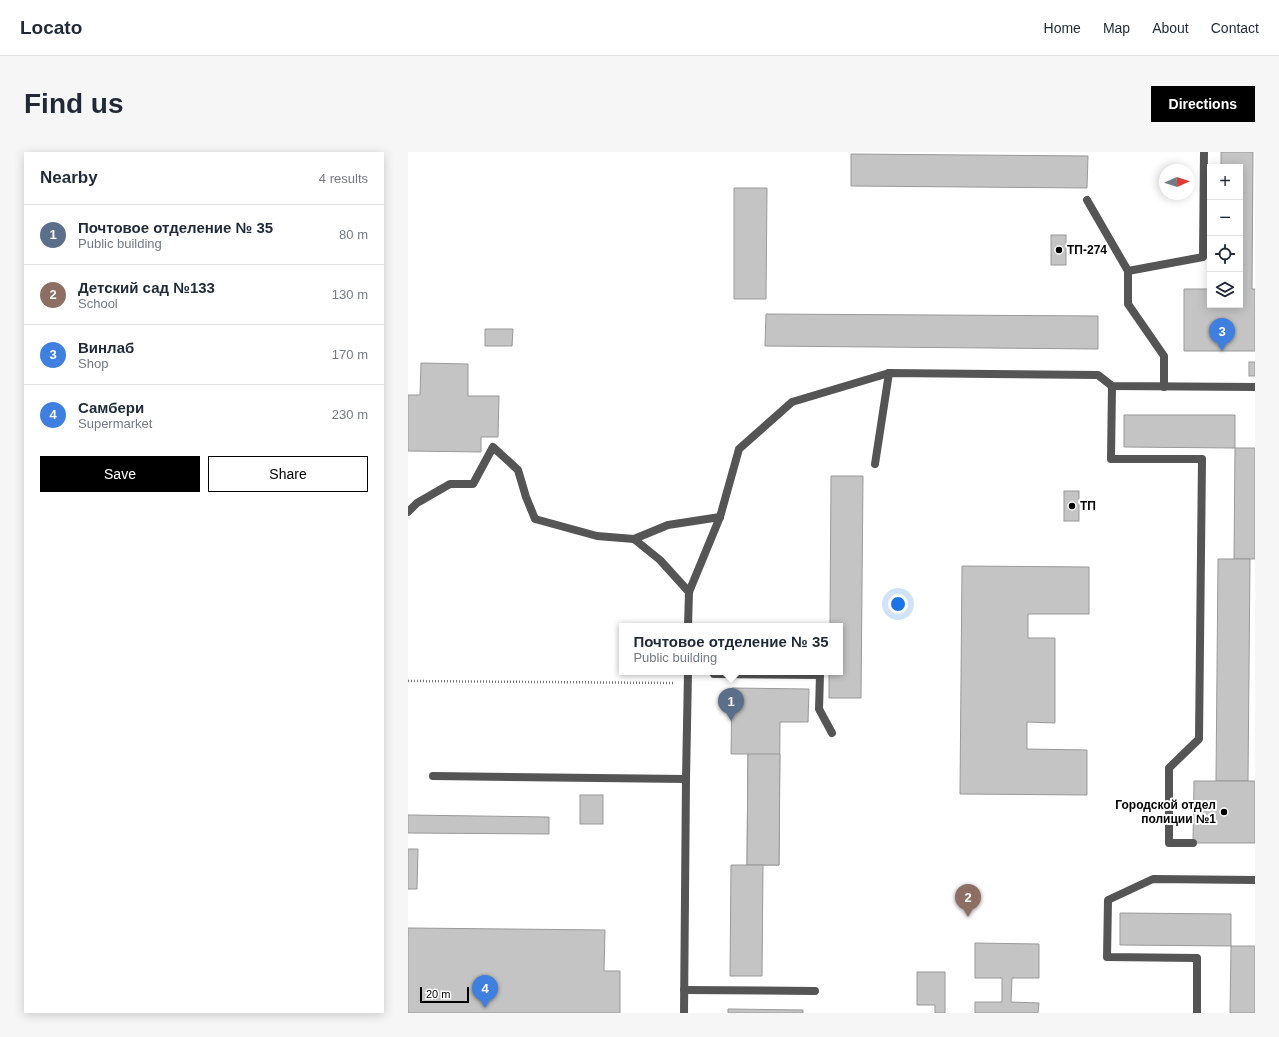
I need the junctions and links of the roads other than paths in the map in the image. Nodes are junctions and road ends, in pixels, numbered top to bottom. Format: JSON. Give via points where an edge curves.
{"nodes":[{"id":1,"x":1204,"y":152,"type":"edge"},
{"id":2,"x":1087,"y":200,"type":"dead end"},
{"id":3,"x":1128,"y":271,"type":"junction"},
{"id":4,"x":889,"y":373,"type":"junction"},
{"id":5,"x":1112,"y":386,"type":"junction"},
{"id":6,"x":1164,"y":387,"type":"junction"},
{"id":7,"x":1255,"y":387,"type":"edge"},
{"id":8,"x":875,"y":464,"type":"dead end"},
{"id":9,"x":408,"y":512,"type":"edge"},
{"id":10,"x":720,"y":517,"type":"junction"},
{"id":11,"x":634,"y":539,"type":"junction"},
{"id":12,"x":689,"y":592,"type":"junction"},
{"id":13,"x":688,"y":623,"type":"edge"},
{"id":14,"x":688,"y":675,"type":"edge"},
{"id":15,"x":820,"y":675,"type":"edge"},
{"id":16,"x":832,"y":733,"type":"dead end"},
{"id":17,"x":433,"y":776,"type":"dead end"},
{"id":18,"x":686,"y":778,"type":"junction"},
{"id":19,"x":1193,"y":843,"type":"dead end"},
{"id":20,"x":1255,"y":880,"type":"edge"},
{"id":21,"x":684,"y":990,"type":"junction"},
{"id":22,"x":815,"y":991,"type":"dead end"},
{"id":23,"x":684,"y":1013,"type":"edge"},
{"id":24,"x":1197,"y":1013,"type":"edge"}],
"edges":[{"from":1,"to":3,"type":"lane","via":[[1203,256]]},
{"from":2,"to":3,"type":"lane"},
{"from":3,"to":6,"type":"lane","via":[[1128,304],[1164,356]]},
{"from":4,"to":5,"type":"lane","via":[[1098,375]]},
{"from":4,"to":8,"type":"lane"},
{"from":4,"to":10,"type":"lane","via":[[792,402],[739,449]]},
{"from":5,"to":6,"type":"lane"},
{"from":5,"to":19,"type":"lane","via":[[1111,459],[1202,460],[1199,739],[1169,768],[1169,843]]},
{"from":6,"to":7,"type":"lane"},
{"from":9,"to":11,"type":"lane","via":[[417,503],[450,484],[473,484],[493,447],[518,470],[535,519],[597,536]]},
{"from":10,"to":11,"type":"lane","via":[[668,525]]},
{"from":10,"to":12,"type":"lane"},
{"from":11,"to":12,"type":"lane","via":[[660,560]]},
{"from":12,"to":13,"type":"lane"},
{"from":14,"to":18,"type":"lane"},
{"from":15,"to":16,"type":"lane","via":[[819,709]]},
{"from":17,"to":18,"type":"lane"},
{"from":18,"to":21,"type":"lane"},
{"from":20,"to":24,"type":"lane","via":[[1153,879],[1108,900],[1107,957],[1197,958]]},
{"from":21,"to":22,"type":"lane"},
{"from":21,"to":23,"type":"lane"}]}
